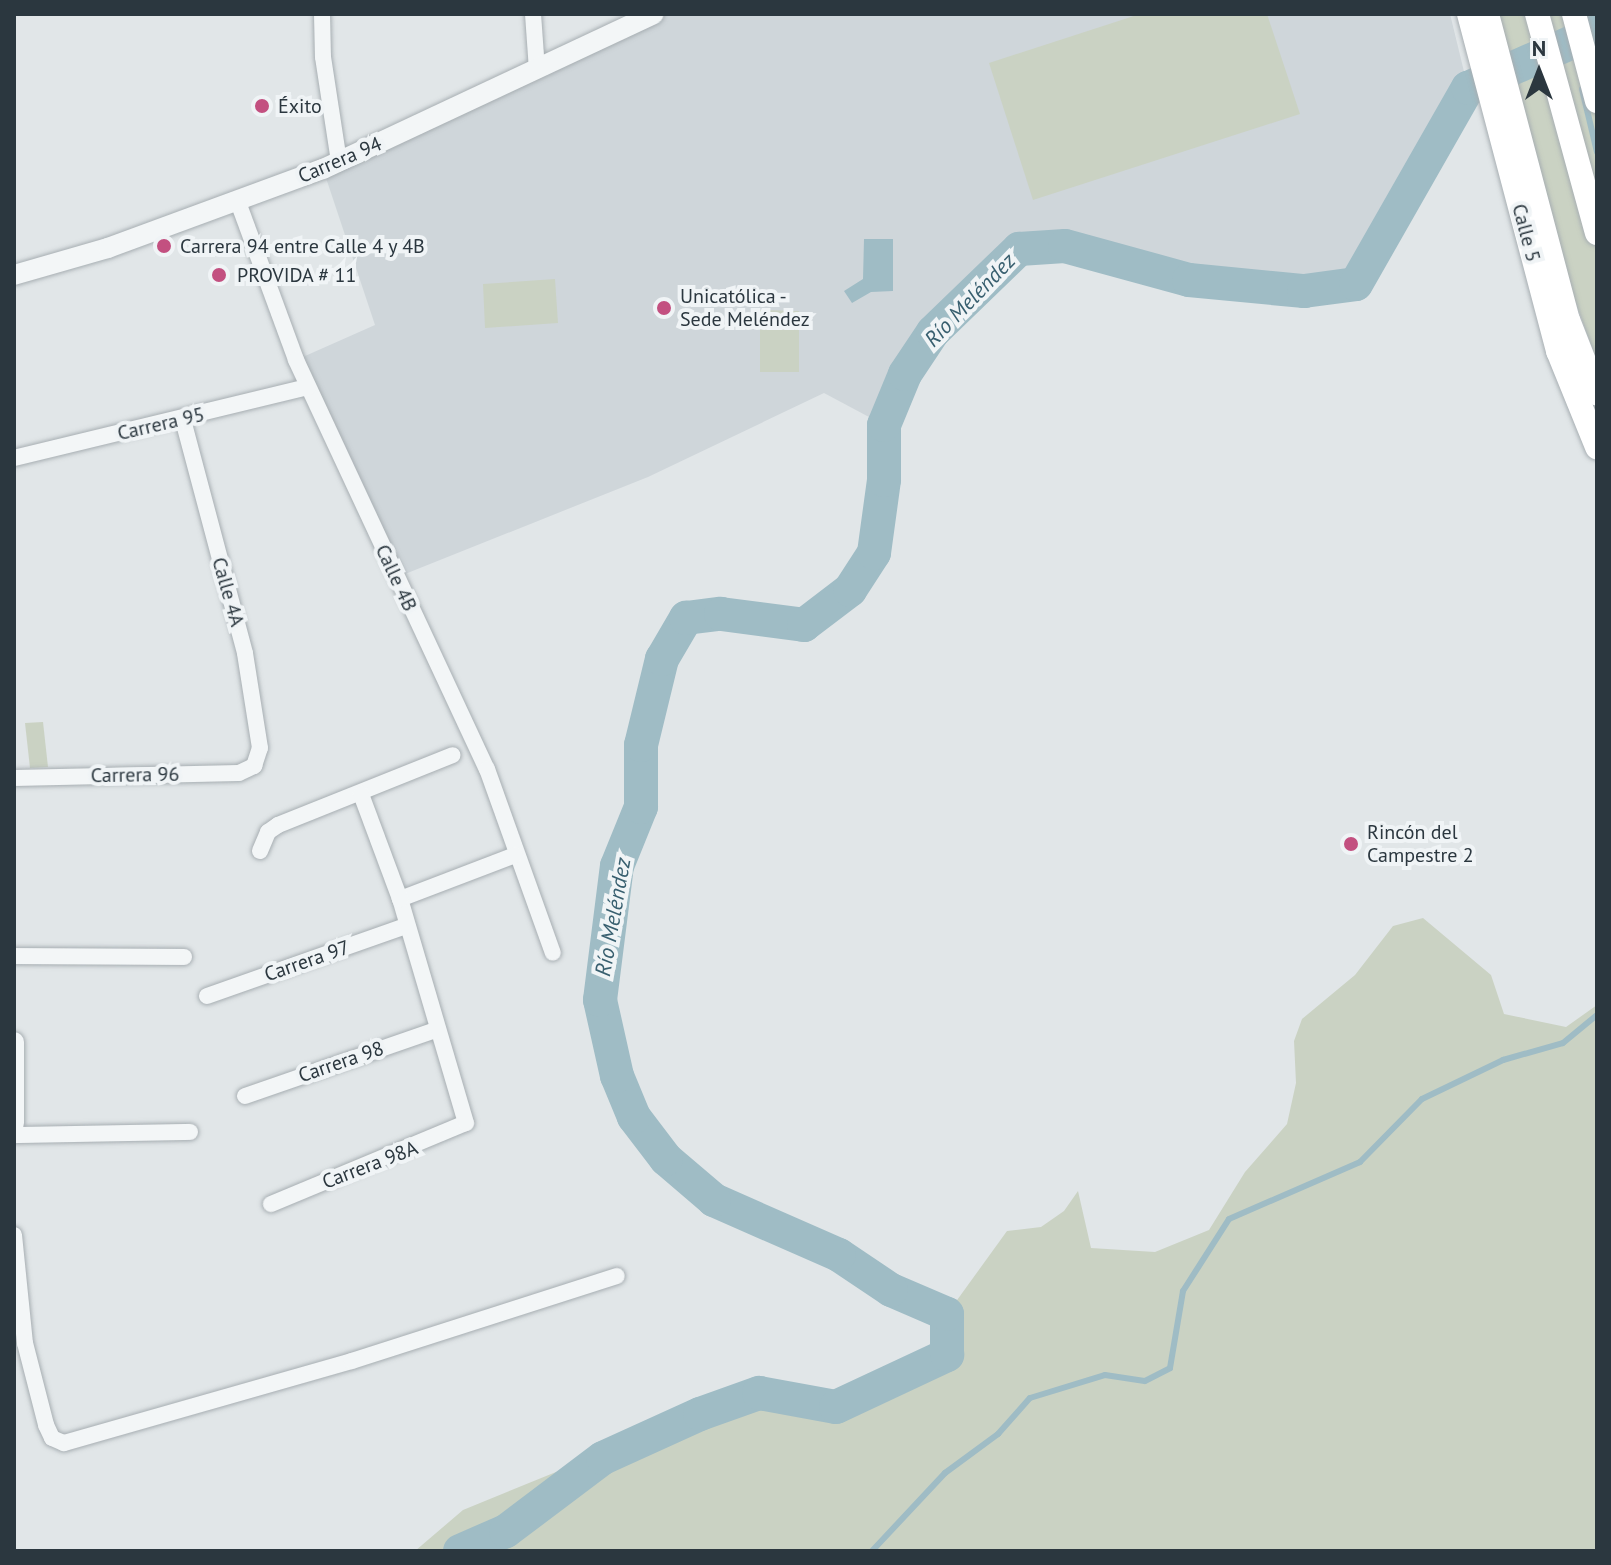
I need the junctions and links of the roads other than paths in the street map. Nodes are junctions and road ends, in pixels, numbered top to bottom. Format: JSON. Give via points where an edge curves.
{"nodes":[{"id":1,"x":322,"y":14,"type":"edge"},
{"id":2,"x":533,"y":14,"type":"edge"},
{"id":3,"x":654,"y":14,"type":"edge"},
{"id":4,"x":1537,"y":14,"type":"edge"},
{"id":5,"x":1574,"y":14,"type":"edge"},
{"id":6,"x":1479,"y":17,"type":"edge"},
{"id":7,"x":537,"y":70,"type":"junction"},
{"id":8,"x":1597,"y":101,"type":"edge"},
{"id":9,"x":1511,"y":146,"type":"junction"},
{"id":10,"x":339,"y":162,"type":"junction"},
{"id":11,"x":238,"y":202,"type":"junction"},
{"id":12,"x":1597,"y":233,"type":"edge"},
{"id":13,"x":14,"y":275,"type":"edge"},
{"id":14,"x":308,"y":387,"type":"junction"},
{"id":15,"x":1597,"y":394,"type":"edge"},
{"id":16,"x":183,"y":420,"type":"junction"},
{"id":17,"x":1597,"y":447,"type":"edge"},
{"id":18,"x":14,"y":458,"type":"edge"},
{"id":19,"x":453,"y":755,"type":"dead end"},
{"id":20,"x":254,"y":766,"type":"joint"},
{"id":21,"x":14,"y":778,"type":"edge"},
{"id":22,"x":361,"y":794,"type":"junction"},
{"id":23,"x":260,"y":851,"type":"dead end"},
{"id":24,"x":515,"y":855,"type":"junction"},
{"id":25,"x":400,"y":899,"type":"junction"},
{"id":26,"x":406,"y":926,"type":"junction"},
{"id":27,"x":553,"y":953,"type":"dead end"},
{"id":28,"x":14,"y":956,"type":"edge"},
{"id":29,"x":184,"y":957,"type":"dead end"},
{"id":30,"x":207,"y":996,"type":"dead end"},
{"id":31,"x":438,"y":1029,"type":"junction"},
{"id":32,"x":14,"y":1042,"type":"edge"},
{"id":33,"x":245,"y":1096,"type":"dead end"},
{"id":34,"x":14,"y":1123,"type":"edge"},
{"id":35,"x":190,"y":1132,"type":"dead end"},
{"id":36,"x":14,"y":1135,"type":"edge"},
{"id":37,"x":271,"y":1204,"type":"dead end"},
{"id":38,"x":14,"y":1235,"type":"edge"},
{"id":39,"x":617,"y":1276,"type":"dead end"}],
"edges":[{"from":1,"to":10,"type":"street"},
{"from":2,"to":7,"type":"street"},
{"from":3,"to":7,"type":"street","name":"Carrera 94"},
{"from":4,"to":12,"type":"main road"},
{"from":5,"to":8,"type":"main road"},
{"from":6,"to":9,"type":"main road","name":"Calle 5"},
{"from":7,"to":10,"type":"street","name":"Carrera 94"},
{"from":9,"to":15,"type":"main road"},
{"from":9,"to":17,"type":"main road","name":"Calle 5","via":[[1558,351]]},
{"from":10,"to":11,"type":"street","name":"Carrera 94"},
{"from":11,"to":13,"type":"street","name":"Carrera 94"},
{"from":11,"to":14,"type":"street","name":"Calle 4B"},
{"from":14,"to":16,"type":"street","name":"Carrera 95"},
{"from":14,"to":24,"type":"street","name":"Calle 4B","via":[[487,769]]},
{"from":16,"to":18,"type":"street","name":"Carrera 95"},
{"from":16,"to":20,"type":"street","name":"Calle 4A","via":[[245,653],[260,748]]},
{"from":19,"to":22,"type":"street"},
{"from":20,"to":21,"type":"street","name":"Carrera 96","via":[[239,773]]},
{"from":22,"to":23,"type":"street","via":[[278,825],[268,832]]},
{"from":22,"to":25,"type":"street"},
{"from":24,"to":25,"type":"street"},
{"from":24,"to":27,"type":"street","name":"Calle 4B"},
{"from":25,"to":26,"type":"street"},
{"from":26,"to":30,"type":"street","name":"Carrera 97"},
{"from":26,"to":31,"type":"street"},
{"from":28,"to":29,"type":"street"},
{"from":31,"to":33,"type":"street","name":"Carrera 98"},
{"from":31,"to":37,"type":"street","name":"Carrera 98A","via":[[466,1123]]},
{"from":32,"to":34,"type":"street"},
{"from":35,"to":36,"type":"street"},
{"from":38,"to":39,"type":"street","via":[[25,1343],[52,1438],[64,1443],[352,1361]]}]}
